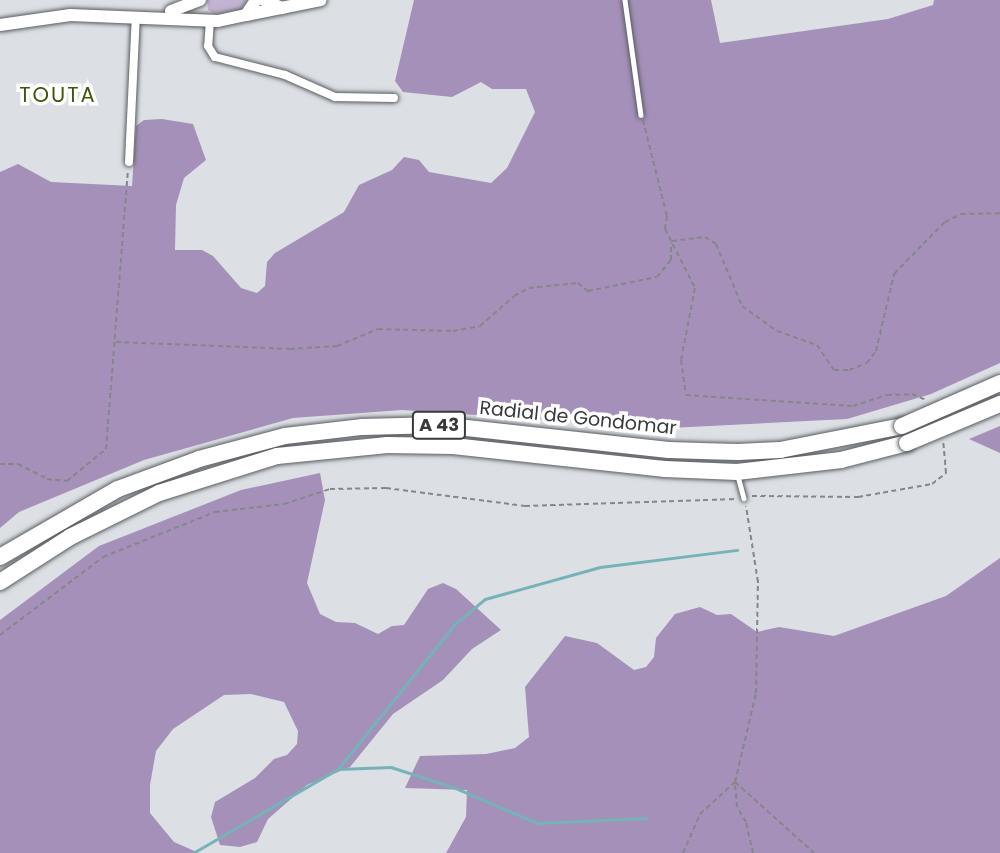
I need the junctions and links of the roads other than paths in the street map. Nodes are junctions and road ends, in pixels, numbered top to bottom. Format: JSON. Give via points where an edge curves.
{"nodes":[{"id":1,"x":200,"y":0,"type":"edge"},
{"id":2,"x":256,"y":0,"type":"edge"},
{"id":3,"x":264,"y":0,"type":"edge"},
{"id":4,"x":321,"y":0,"type":"edge"},
{"id":5,"x":625,"y":0,"type":"edge"},
{"id":6,"x":282,"y":8,"type":"junction"},
{"id":7,"x":246,"y":15,"type":"junction"},
{"id":8,"x":136,"y":16,"type":"junction"},
{"id":9,"x":208,"y":19,"type":"junction"},
{"id":10,"x":0,"y":25,"type":"edge"},
{"id":11,"x":394,"y":98,"type":"dead end"},
{"id":12,"x":641,"y":115,"type":"road end"},
{"id":13,"x":129,"y":162,"type":"road end"},
{"id":14,"x":1000,"y":383,"type":"edge"},
{"id":15,"x":1000,"y":404,"type":"edge"},
{"id":16,"x":737,"y":472,"type":"junction"},
{"id":17,"x":744,"y":498,"type":"road end"},
{"id":18,"x":0,"y":557,"type":"edge"},
{"id":19,"x":0,"y":582,"type":"edge"}],
"edges":[{"from":1,"to":8,"type":"main road","via":[[189,7]]},
{"from":1,"to":9,"type":"main road"},
{"from":2,"to":7,"type":"main road"},
{"from":3,"to":6,"type":"main road"},
{"from":4,"to":6,"type":"main road"},
{"from":5,"to":12,"type":"lane"},
{"from":6,"to":7,"type":"main road"},
{"from":7,"to":9,"type":"main road"},
{"from":8,"to":9,"type":"main road"},
{"from":8,"to":10,"type":"main road","via":[[70,15]]},
{"from":8,"to":13,"type":"street"},
{"from":9,"to":11,"type":"street","via":[[208,46],[215,57],[285,75],[335,97]]},
{"from":14,"to":18,"type":"highway","name":"Radial de Gondomar","number":"A 43","bridge":true,"via":[[902,426],[780,450],[669,450],[439,425],[362,426],[285,436],[199,458],[131,484],[72,512]]},
{"from":15,"to":16,"type":"highway","name":"Radial de Gondomar","number":"A 43","bridge":true,"via":[[907,443],[841,460]]},
{"from":16,"to":17,"type":"lane"},
{"from":16,"to":19,"type":"highway","name":"Radial de Gondomar","number":"A 43","via":[[665,469],[453,446],[387,445],[304,452],[210,474],[159,493],[70,537]]}]}
